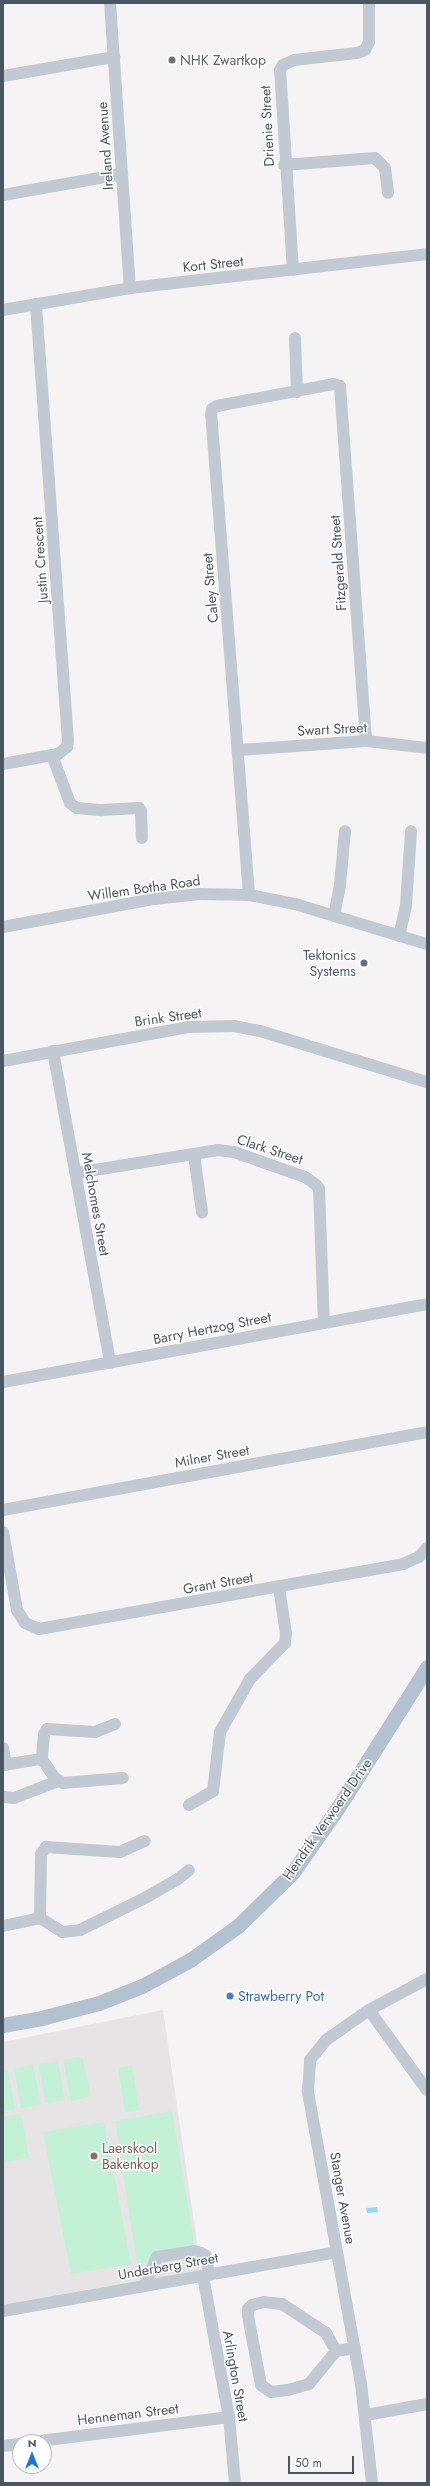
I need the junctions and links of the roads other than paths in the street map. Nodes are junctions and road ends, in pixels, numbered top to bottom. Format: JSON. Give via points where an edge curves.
{"nodes":[{"id":1,"x":110,"y":3,"type":"edge"},
{"id":2,"x":369,"y":3,"type":"edge"},
{"id":3,"x":114,"y":57,"type":"junction"},
{"id":4,"x":3,"y":76,"type":"edge"},
{"id":5,"x":284,"y":165,"type":"junction"},
{"id":6,"x":122,"y":174,"type":"junction"},
{"id":7,"x":388,"y":193,"type":"dead end"},
{"id":8,"x":3,"y":195,"type":"edge"},
{"id":9,"x":427,"y":254,"type":"edge"},
{"id":10,"x":293,"y":270,"type":"junction"},
{"id":11,"x":130,"y":288,"type":"junction"},
{"id":12,"x":36,"y":304,"type":"junction"},
{"id":13,"x":3,"y":310,"type":"edge"},
{"id":14,"x":295,"y":338,"type":"dead end"},
{"id":15,"x":339,"y":384,"type":"joint"},
{"id":16,"x":297,"y":392,"type":"junction"},
{"id":17,"x":366,"y":741,"type":"junction"},
{"id":18,"x":427,"y":748,"type":"edge"},
{"id":19,"x":239,"y":750,"type":"junction"},
{"id":20,"x":52,"y":756,"type":"junction"},
{"id":21,"x":3,"y":764,"type":"edge"},
{"id":22,"x":345,"y":831,"type":"dead end"},
{"id":23,"x":410,"y":831,"type":"dead end"},
{"id":24,"x":142,"y":838,"type":"dead end"},
{"id":25,"x":249,"y":894,"type":"junction"},
{"id":26,"x":334,"y":916,"type":"junction"},
{"id":27,"x":3,"y":927,"type":"edge"},
{"id":28,"x":399,"y":936,"type":"junction"},
{"id":29,"x":427,"y":944,"type":"edge"},
{"id":30,"x":53,"y":1051,"type":"junction"},
{"id":31,"x":3,"y":1061,"type":"edge"},
{"id":32,"x":427,"y":1082,"type":"edge"},
{"id":33,"x":194,"y":1155,"type":"junction"},
{"id":34,"x":76,"y":1173,"type":"junction"},
{"id":35,"x":202,"y":1212,"type":"dead end"},
{"id":36,"x":427,"y":1304,"type":"edge"},
{"id":37,"x":324,"y":1323,"type":"junction"},
{"id":38,"x":110,"y":1363,"type":"junction"},
{"id":39,"x":3,"y":1382,"type":"edge"},
{"id":40,"x":427,"y":1432,"type":"edge"},
{"id":41,"x":3,"y":1510,"type":"edge"},
{"id":42,"x":3,"y":1532,"type":"edge"},
{"id":43,"x":427,"y":1548,"type":"edge"},
{"id":44,"x":279,"y":1587,"type":"junction"},
{"id":45,"x":427,"y":1667,"type":"edge"},
{"id":46,"x":115,"y":1724,"type":"dead end"},
{"id":47,"x":3,"y":1748,"type":"edge"},
{"id":48,"x":42,"y":1759,"type":"junction"},
{"id":49,"x":4,"y":1765,"type":"edge"},
{"id":50,"x":123,"y":1778,"type":"dead end"},
{"id":51,"x":58,"y":1781,"type":"junction"},
{"id":52,"x":4,"y":1796,"type":"edge"},
{"id":53,"x":189,"y":1805,"type":"dead end"},
{"id":54,"x":145,"y":1841,"type":"dead end"},
{"id":55,"x":189,"y":1870,"type":"dead end"},
{"id":56,"x":40,"y":1918,"type":"junction"},
{"id":57,"x":3,"y":1926,"type":"edge"},
{"id":58,"x":427,"y":1979,"type":"edge"},
{"id":59,"x":370,"y":2010,"type":"junction"},
{"id":60,"x":3,"y":2025,"type":"edge"},
{"id":61,"x":427,"y":2090,"type":"edge"},
{"id":62,"x":337,"y":2252,"type":"junction"},
{"id":63,"x":206,"y":2275,"type":"junction"},
{"id":64,"x":144,"y":2286,"type":"junction"},
{"id":65,"x":3,"y":2311,"type":"edge"},
{"id":66,"x":355,"y":2348,"type":"junction"},
{"id":67,"x":336,"y":2351,"type":"junction"},
{"id":68,"x":427,"y":2404,"type":"edge"},
{"id":69,"x":229,"y":2416,"type":"junction"},
{"id":70,"x":366,"y":2416,"type":"junction"},
{"id":71,"x":52,"y":2439,"type":"edge"},
{"id":72,"x":235,"y":2483,"type":"edge"},
{"id":73,"x":372,"y":2483,"type":"edge"}],
"edges":[{"from":1,"to":3,"type":"street","name":"Ireland Avenue"},
{"from":2,"to":5,"type":"street","name":"Drienie Street","via":[[369,42],[365,50],[294,60],[281,68],[279,74]]},
{"from":3,"to":4,"type":"street"},
{"from":3,"to":6,"type":"street","name":"Ireland Avenue"},
{"from":5,"to":7,"type":"street","via":[[375,158],[386,168]]},
{"from":5,"to":10,"type":"street","name":"Drienie Street"},
{"from":6,"to":8,"type":"street"},
{"from":6,"to":11,"type":"street","name":"Ireland Avenue"},
{"from":9,"to":10,"type":"street","name":"Kort Street"},
{"from":10,"to":11,"type":"street","name":"Kort Street"},
{"from":11,"to":12,"type":"street","name":"Kort Street"},
{"from":12,"to":13,"type":"street","name":"Kort Street"},
{"from":12,"to":20,"type":"street","name":"Justin Crescent","via":[[68,733],[66,747]]},
{"from":14,"to":16,"type":"street"},
{"from":15,"to":16,"type":"street","name":"Caley Street"},
{"from":15,"to":17,"type":"street","name":"Fitzgerald Street"},
{"from":16,"to":19,"type":"street","name":"Caley Street","via":[[221,404],[213,408],[211,413]]},
{"from":17,"to":18,"type":"street","name":"Swart Street"},
{"from":17,"to":19,"type":"street","name":"Swart Street"},
{"from":19,"to":25,"type":"street","name":"Caley Street"},
{"from":20,"to":21,"type":"street"},
{"from":20,"to":24,"type":"street","via":[[70,804],[77,808],[102,810],[139,808]]},
{"from":22,"to":26,"type":"street"},
{"from":23,"to":28,"type":"street","via":[[406,905]]},
{"from":25,"to":26,"type":"street","name":"Willem Botha Road"},
{"from":25,"to":27,"type":"street","name":"Willem Botha Road","via":[[200,894],[154,899]]},
{"from":26,"to":28,"type":"street","name":"Willem Botha Road"},
{"from":28,"to":29,"type":"street","name":"Willem Botha Road"},
{"from":30,"to":31,"type":"street","name":"Brink Street"},
{"from":30,"to":32,"type":"street","name":"Brink Street","via":[[188,1027],[234,1026],[260,1030]]},
{"from":30,"to":34,"type":"street","name":"Melchomes Street"},
{"from":33,"to":34,"type":"street","name":"Clark Street"},
{"from":33,"to":35,"type":"street"},
{"from":33,"to":37,"type":"street","name":"Clark Street","via":[[218,1150],[234,1152],[303,1176],[316,1185]]},
{"from":34,"to":38,"type":"street","name":"Melchomes Street"},
{"from":36,"to":37,"type":"street","name":"Barry Hertzog Street"},
{"from":37,"to":38,"type":"street","name":"Barry Hertzog Street"},
{"from":38,"to":39,"type":"street","name":"Barry Hertzog Street"},
{"from":40,"to":41,"type":"street","name":"Milner Street"},
{"from":42,"to":44,"type":"street","name":"Grant Street","via":[[17,1610],[31,1627],[49,1629]]},
{"from":43,"to":44,"type":"street","name":"Grant Street","via":[[419,1557],[403,1564]]},
{"from":44,"to":53,"type":"street","via":[[285,1643],[250,1679],[220,1732],[213,1791]]},
{"from":45,"to":60,"type":"main road","name":"Hendrik Verwoerd Drive","via":[[337,1809],[293,1872],[238,1926],[190,1960],[142,1986],[99,2003]]},
{"from":46,"to":48,"type":"street","via":[[95,1732],[47,1728],[44,1734]]},
{"from":47,"to":49,"type":"street"},
{"from":48,"to":49,"type":"street"},
{"from":48,"to":51,"type":"street"},
{"from":50,"to":51,"type":"street","via":[[69,1784]]},
{"from":51,"to":52,"type":"street","via":[[14,1798]]},
{"from":54,"to":56,"type":"street","via":[[123,1851],[46,1847],[41,1854]]},
{"from":55,"to":56,"type":"street","via":[[145,1898],[80,1930],[62,1932]]},
{"from":56,"to":57,"type":"street"},
{"from":58,"to":59,"type":"street","name":"Stanger Avenue"},
{"from":59,"to":61,"type":"street"},
{"from":59,"to":62,"type":"street","name":"Stanger Avenue","via":[[326,2040],[310,2060],[308,2091]]},
{"from":62,"to":63,"type":"street","name":"Underberg Street"},
{"from":62,"to":66,"type":"street","name":"Stanger Avenue"},
{"from":63,"to":64,"type":"street","name":"Underberg Street"},
{"from":63,"to":64,"type":"street","name":"Arlington Street","via":[[206,2256],[201,2253],[194,2251],[157,2257]]},
{"from":63,"to":69,"type":"street","name":"Arlington Street"},
{"from":64,"to":65,"type":"street","name":"Underberg Street"},
{"from":66,"to":67,"type":"street"},
{"from":66,"to":70,"type":"street","name":"Stanger Avenue"},
{"from":67,"to":67,"type":"street","via":[[309,2384],[278,2392],[264,2389],[248,2309],[264,2302],[282,2304],[326,2333]]},
{"from":68,"to":70,"type":"street"},
{"from":69,"to":71,"type":"street","name":"Henneman Street"},
{"from":69,"to":72,"type":"street","name":"Arlington Street"},
{"from":70,"to":73,"type":"street","name":"Stanger Avenue"}]}
